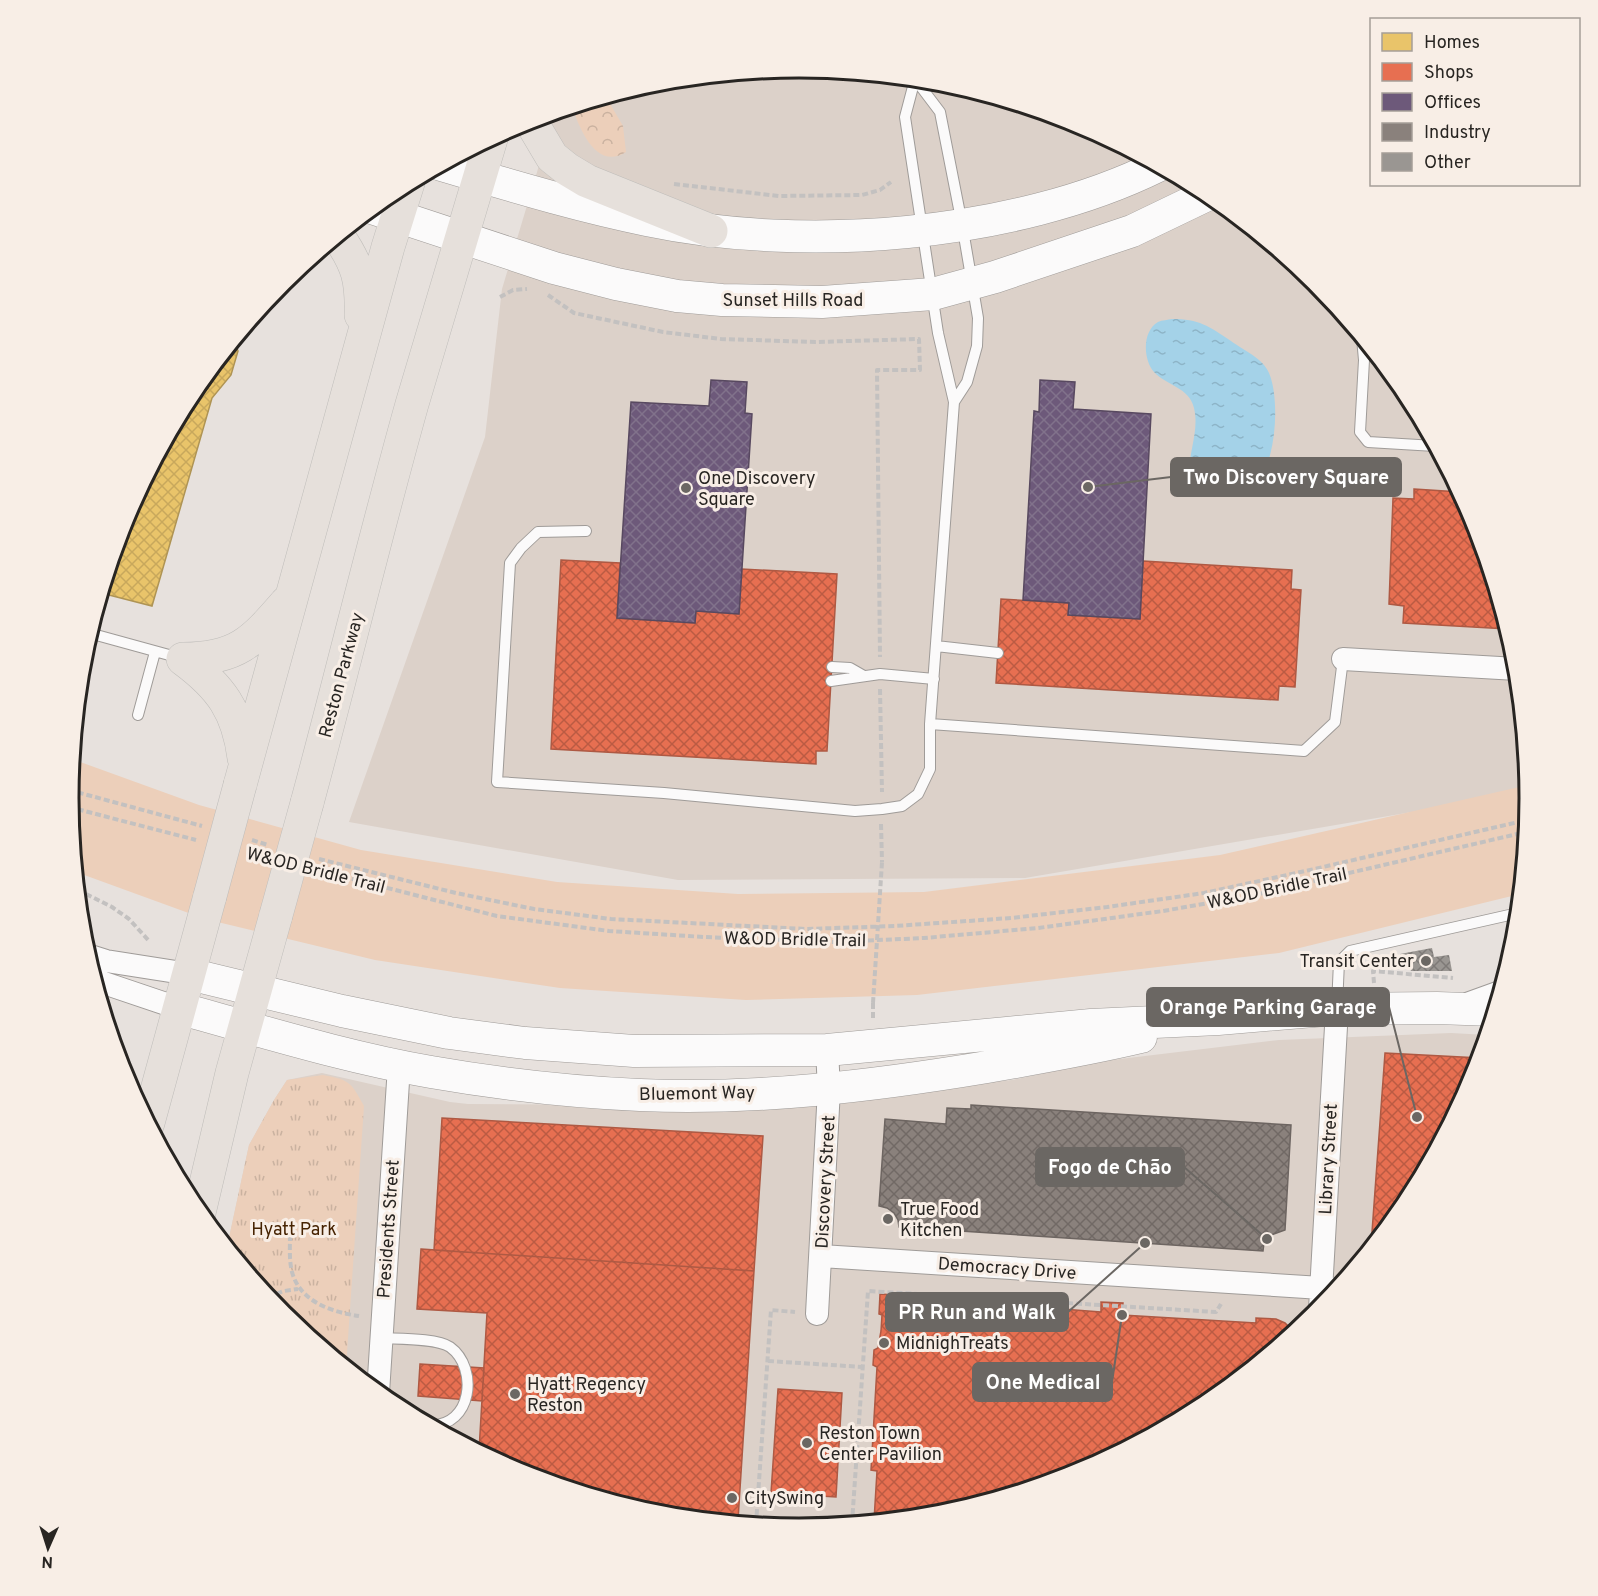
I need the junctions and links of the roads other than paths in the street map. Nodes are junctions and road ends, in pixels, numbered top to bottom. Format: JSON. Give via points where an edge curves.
{"nodes":[{"id":1,"x":913,"y":87,"type":"edge"},
{"id":2,"x":923,"y":89,"type":"edge"},
{"id":3,"x":535,"y":128,"type":"edge"},
{"id":4,"x":488,"y":149,"type":"edge"},
{"id":5,"x":451,"y":168,"type":"edge"},
{"id":6,"x":1150,"y":169,"type":"edge"},
{"id":7,"x":480,"y":176,"type":"junction"},
{"id":8,"x":1199,"y":199,"type":"edge"},
{"id":9,"x":384,"y":212,"type":"edge"},
{"id":10,"x":962,"y":224,"type":"junction"},
{"id":11,"x":922,"y":230,"type":"junction"},
{"id":12,"x":711,"y":231,"type":"junction"},
{"id":13,"x":463,"y":238,"type":"junction"},
{"id":14,"x":342,"y":242,"type":"edge"},
{"id":15,"x":972,"y":284,"type":"junction"},
{"id":16,"x":933,"y":294,"type":"junction"},
{"id":17,"x":360,"y":348,"type":"junction"},
{"id":18,"x":1363,"y":352,"type":"edge"},
{"id":19,"x":954,"y":402,"type":"junction"},
{"id":20,"x":1427,"y":446,"type":"edge"},
{"id":21,"x":586,"y":531,"type":"dead end"},
{"id":22,"x":292,"y":596,"type":"junction"},
{"id":23,"x":98,"y":636,"type":"edge"},
{"id":24,"x":936,"y":646,"type":"junction"},
{"id":25,"x":998,"y":653,"type":"dead end"},
{"id":26,"x":169,"y":656,"type":"junction"},
{"id":27,"x":1343,"y":659,"type":"joint"},
{"id":28,"x":832,"y":667,"type":"dead end"},
{"id":29,"x":1507,"y":668,"type":"edge"},
{"id":30,"x":865,"y":676,"type":"junction"},
{"id":31,"x":934,"y":679,"type":"junction"},
{"id":32,"x":831,"y":681,"type":"dead end"},
{"id":33,"x":138,"y":715,"type":"dead end"},
{"id":34,"x":930,"y":724,"type":"junction"},
{"id":35,"x":243,"y":776,"type":"junction"},
{"id":36,"x":1509,"y":915,"type":"edge"},
{"id":37,"x":98,"y":959,"type":"edge"},
{"id":38,"x":189,"y":974,"type":"junction"},
{"id":39,"x":104,"y":983,"type":"edge"},
{"id":40,"x":1493,"y":988,"type":"edge"},
{"id":41,"x":255,"y":989,"type":"junction"},
{"id":42,"x":178,"y":1008,"type":"junction"},
{"id":43,"x":1437,"y":1008,"type":"junction"},
{"id":44,"x":1337,"y":1009,"type":"junction"},
{"id":45,"x":1487,"y":1010,"type":"edge"},
{"id":46,"x":1218,"y":1019,"type":"junction"},
{"id":47,"x":245,"y":1026,"type":"junction"},
{"id":48,"x":826,"y":1050,"type":"junction"},
{"id":49,"x":399,"y":1066,"type":"junction"},
{"id":50,"x":829,"y":1089,"type":"junction"},
{"id":51,"x":151,"y":1112,"type":"edge"},
{"id":52,"x":202,"y":1201,"type":"edge"},
{"id":53,"x":820,"y":1256,"type":"junction"},
{"id":54,"x":1326,"y":1288,"type":"edge"},
{"id":55,"x":1320,"y":1295,"type":"edge"},
{"id":56,"x":817,"y":1314,"type":"dead end"},
{"id":57,"x":381,"y":1338,"type":"junction"},
{"id":58,"x":379,"y":1382,"type":"edge"},
{"id":59,"x":443,"y":1424,"type":"edge"}],
"edges":[{"from":1,"to":11,"type":"lane","via":[[905,117]]},
{"from":2,"to":10,"type":"lane","via":[[940,112]]},
{"from":3,"to":12,"type":"main road","via":[[552,156],[587,181]]},
{"from":4,"to":7,"type":"main road","name":"Reston Parkway"},
{"from":5,"to":7,"type":"street"},
{"from":6,"to":10,"type":"street","via":[[1061,204]]},
{"from":7,"to":12,"type":"street","via":[[647,220]]},
{"from":7,"to":13,"type":"main road","name":"Reston Parkway"},
{"from":8,"to":15,"type":"street","name":"Sunset Hills Road","via":[[1131,231]]},
{"from":9,"to":13,"type":"street","name":"Sunset Hills Road"},
{"from":9,"to":17,"type":"main road"},
{"from":10,"to":11,"type":"street"},
{"from":10,"to":15,"type":"lane"},
{"from":11,"to":12,"type":"street","via":[[833,236]]},
{"from":11,"to":16,"type":"lane"},
{"from":13,"to":16,"type":"street","name":"Sunset Hills Road","via":[[554,268],[677,296],[811,303]]},
{"from":13,"to":41,"type":"main road","name":"Reston Parkway","bridge":true,"via":[[412,405]]},
{"from":14,"to":17,"type":"main road","via":[[354,260],[359,278]]},
{"from":15,"to":16,"type":"street","name":"Sunset Hills Road"},
{"from":15,"to":19,"type":"lane","via":[[978,318],[977,346],[968,382]]},
{"from":16,"to":19,"type":"lane"},
{"from":17,"to":22,"type":"main road"},
{"from":18,"to":20,"type":"lane","via":[[1360,432],[1368,442]]},
{"from":19,"to":24,"type":"lane"},
{"from":21,"to":34,"type":"lane","via":[[538,532],[510,563],[497,782],[855,811],[882,809],[902,806],[918,794],[930,769]]},
{"from":22,"to":26,"type":"main road","via":[[251,642],[206,659]]},
{"from":22,"to":35,"type":"main road"},
{"from":23,"to":26,"type":"lane"},
{"from":24,"to":25,"type":"lane"},
{"from":24,"to":31,"type":"lane"},
{"from":26,"to":33,"type":"lane"},
{"from":26,"to":35,"type":"main road","via":[[202,673],[232,709],[241,733]]},
{"from":27,"to":29,"type":"street"},
{"from":27,"to":34,"type":"lane","via":[[1335,722],[1304,751]]},
{"from":28,"to":30,"type":"lane","via":[[850,668]]},
{"from":30,"to":31,"type":"lane"},
{"from":30,"to":32,"type":"lane"},
{"from":31,"to":34,"type":"lane"},
{"from":35,"to":38,"type":"main road","bridge":true},
{"from":36,"to":44,"type":"lane","via":[[1350,951],[1339,962]]},
{"from":37,"to":38,"type":"street"},
{"from":38,"to":41,"type":"street","name":"Bluemont Way"},
{"from":38,"to":42,"type":"main road"},
{"from":39,"to":42,"type":"street"},
{"from":40,"to":43,"type":"lane"},
{"from":41,"to":47,"type":"main road","name":"Reston Parkway"},
{"from":41,"to":48,"type":"street","name":"Bluemont Way","via":[[438,1031],[525,1043],[634,1052]]},
{"from":42,"to":47,"type":"street","name":"Bluemont Way"},
{"from":42,"to":51,"type":"main road"},
{"from":43,"to":44,"type":"street","name":"Bluemont Way"},
{"from":43,"to":45,"type":"street","name":"Bluemont Way"},
{"from":44,"to":46,"type":"street","name":"Bluemont Way"},
{"from":44,"to":54,"type":"street","name":"Library Street"},
{"from":46,"to":48,"type":"street","name":"Bluemont Way","via":[[1091,1025]]},
{"from":46,"to":50,"type":"street","name":"Bluemont Way","via":[[1092,1049]]},
{"from":47,"to":49,"type":"street","name":"Bluemont Way"},
{"from":47,"to":52,"type":"main road","name":"Reston Parkway"},
{"from":48,"to":50,"type":"street","name":"Discovery Street"},
{"from":49,"to":50,"type":"street","name":"Bluemont Way","via":[[498,1082],[641,1095],[715,1096]]},
{"from":49,"to":57,"type":"street","name":"Presidents Street"},
{"from":50,"to":53,"type":"street","name":"Discovery Street"},
{"from":53,"to":55,"type":"street","name":"Democracy Drive"},
{"from":53,"to":56,"type":"street","name":"Discovery Street"},
{"from":57,"to":58,"type":"street","name":"Presidents Street"},
{"from":57,"to":59,"type":"lane","via":[[442,1343],[454,1350],[468,1386],[462,1409],[450,1422]]}]}
